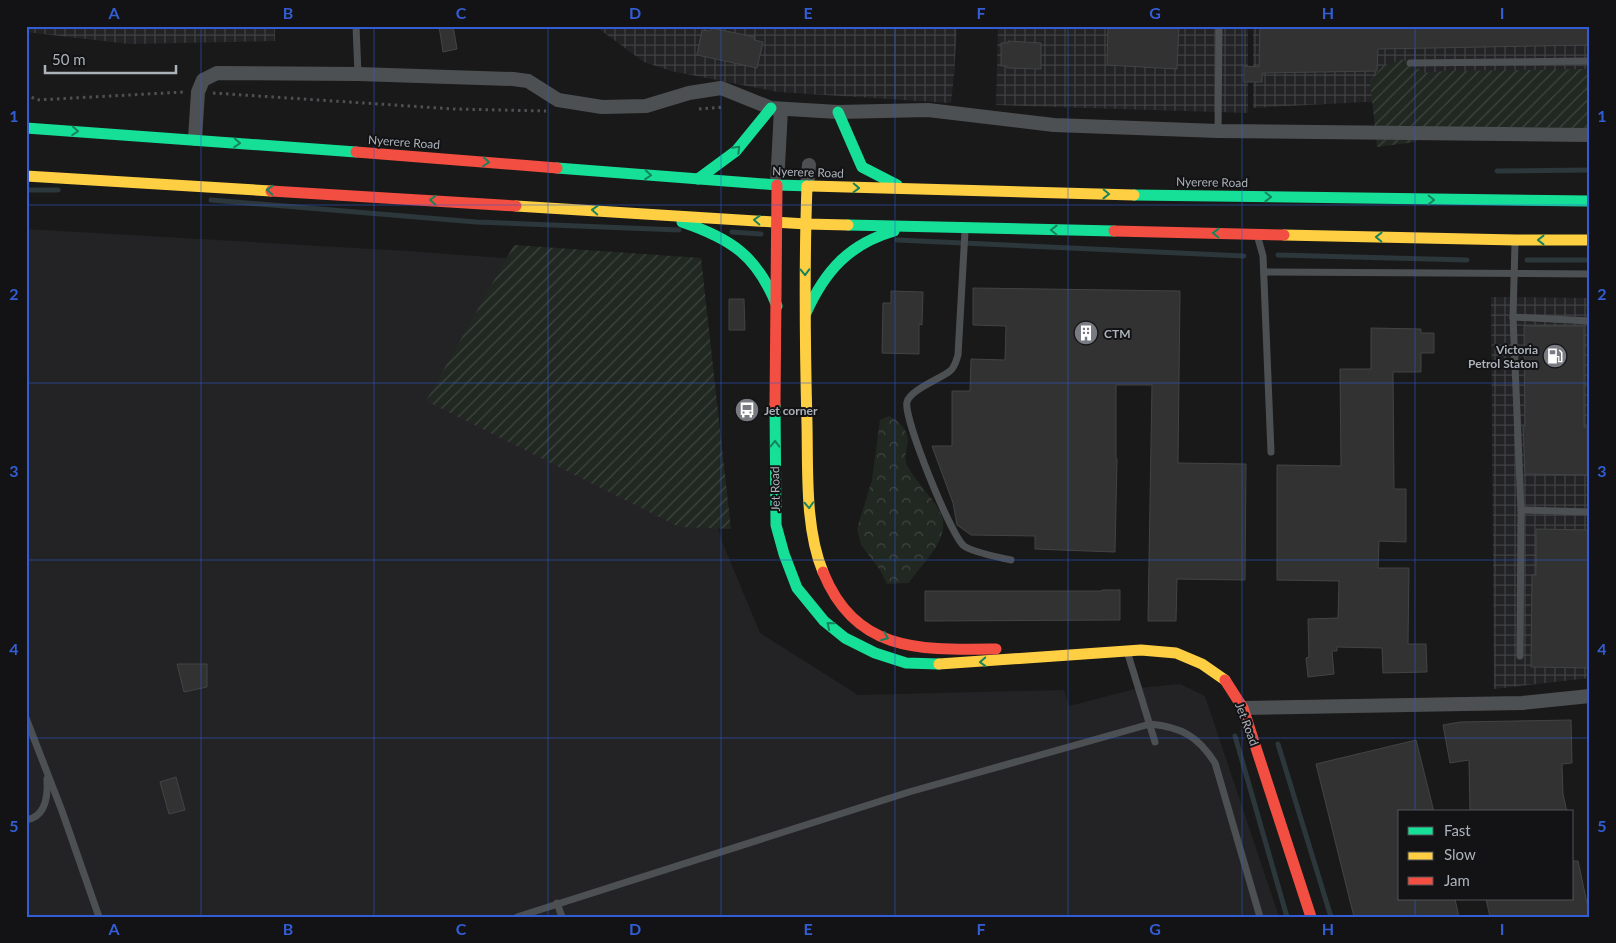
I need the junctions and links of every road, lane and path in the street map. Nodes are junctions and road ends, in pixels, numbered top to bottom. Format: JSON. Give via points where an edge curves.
{"nodes":[{"id":1,"x":356,"y":26,"type":"edge"},
{"id":2,"x":1219,"y":26,"type":"edge"},
{"id":3,"x":1590,"y":61,"type":"edge"},
{"id":4,"x":1410,"y":63,"type":"dead end"},
{"id":5,"x":358,"y":74,"type":"junction"},
{"id":6,"x":198,"y":92,"type":"junction"},
{"id":7,"x":26,"y":94,"type":"edge"},
{"id":8,"x":730,"y":106,"type":"dead end"},
{"id":9,"x":776,"y":108,"type":"junction"},
{"id":10,"x":692,"y":109,"type":"dead end"},
{"id":11,"x":547,"y":111,"type":"dead end"},
{"id":12,"x":838,"y":112,"type":"junction"},
{"id":13,"x":26,"y":128,"type":"edge"},
{"id":14,"x":1218,"y":131,"type":"junction"},
{"id":15,"x":1590,"y":135,"type":"edge"},
{"id":16,"x":195,"y":140,"type":"junction"},
{"id":17,"x":809,"y":165,"type":"dead end"},
{"id":18,"x":26,"y":176,"type":"edge"},
{"id":19,"x":698,"y":179,"type":"junction"},
{"id":20,"x":777,"y":185,"type":"junction"},
{"id":21,"x":807,"y":186,"type":"junction"},
{"id":22,"x":904,"y":189,"type":"junction"},
{"id":23,"x":1590,"y":201,"type":"edge"},
{"id":24,"x":656,"y":214,"type":"junction"},
{"id":25,"x":777,"y":221,"type":"junction"},
{"id":26,"x":806,"y":224,"type":"junction"},
{"id":27,"x":916,"y":227,"type":"junction"},
{"id":28,"x":965,"y":228,"type":"junction"},
{"id":29,"x":1257,"y":234,"type":"junction"},
{"id":30,"x":1516,"y":240,"type":"junction"},
{"id":31,"x":1590,"y":240,"type":"edge"},
{"id":32,"x":1264,"y":272,"type":"junction"},
{"id":33,"x":1590,"y":274,"type":"edge"},
{"id":34,"x":1514,"y":275,"type":"junction"},
{"id":35,"x":777,"y":306,"type":"junction"},
{"id":36,"x":806,"y":313,"type":"junction"},
{"id":37,"x":1513,"y":317,"type":"junction"},
{"id":38,"x":1590,"y":321,"type":"edge"},
{"id":39,"x":1271,"y":452,"type":"dead end"},
{"id":40,"x":1521,"y":510,"type":"junction"},
{"id":41,"x":1590,"y":512,"type":"edge"},
{"id":42,"x":1011,"y":560,"type":"dead end"},
{"id":43,"x":1127,"y":651,"type":"junction"},
{"id":44,"x":1048,"y":656,"type":"junction"},
{"id":45,"x":1520,"y":656,"type":"dead end"},
{"id":46,"x":1590,"y":696,"type":"edge"},
{"id":47,"x":1243,"y":708,"type":"junction"},
{"id":48,"x":27,"y":724,"type":"edge"},
{"id":49,"x":1150,"y":724,"type":"junction"},
{"id":50,"x":1155,"y":742,"type":"dead end"},
{"id":51,"x":46,"y":769,"type":"junction"},
{"id":52,"x":26,"y":820,"type":"edge"},
{"id":53,"x":557,"y":903,"type":"junction"},
{"id":54,"x":99,"y":917,"type":"edge"},
{"id":55,"x":516,"y":917,"type":"edge"},
{"id":56,"x":562,"y":917,"type":"edge"},
{"id":57,"x":1260,"y":917,"type":"edge"},
{"id":58,"x":1311,"y":917,"type":"edge"}],
"edges":[{"from":1,"to":5,"type":"lane"},
{"from":2,"to":14,"type":"lane"},
{"from":3,"to":4,"type":"lane"},
{"from":5,"to":6,"type":"street","via":[[217,73],[203,80]]},
{"from":5,"to":9,"type":"street","via":[[512,79],[528,82],[558,100],[602,107],[646,106],[688,93],[721,88]]},
{"from":6,"to":7,"type":"path","via":[[37,100]]},
{"from":6,"to":11,"type":"path","via":[[454,109]]},
{"from":6,"to":16,"type":"street"},
{"from":8,"to":10,"type":"path"},
{"from":9,"to":12,"type":"street"},
{"from":19,"to":9,"type":"main road","one_way":true,"via":[[736,151]]},
{"from":9,"to":20,"type":"street","name":"Jet Road"},
{"from":12,"to":14,"type":"street","via":[[928,110],[1054,125]]},
{"from":12,"to":22,"type":"main road","via":[[862,168]]},
{"from":13,"to":16,"type":"main road","name":"Nyerere Road","one_way":true},
{"from":14,"to":15,"type":"street"},
{"from":16,"to":19,"type":"main road","name":"Nyerere Road","one_way":true},
{"from":17,"to":21,"type":"street","name":"Jet Road"},
{"from":24,"to":18,"type":"main road","one_way":true},
{"from":19,"to":20,"type":"main road","name":"Nyerere Road"},
{"from":20,"to":21,"type":"main road","name":"Nyerere Road"},
{"from":20,"to":25,"type":"main road","name":"Jet Road"},
{"from":21,"to":22,"type":"main road","name":"Nyerere Road","one_way":true},
{"from":21,"to":26,"type":"main road","name":"Jet Road"},
{"from":22,"to":23,"type":"main road","name":"Nyerere Road","one_way":true},
{"from":25,"to":24,"type":"main road","one_way":true},
{"from":24,"to":35,"type":"main road","via":[[691,225],[740,249],[758,267]]},
{"from":25,"to":26,"type":"main road"},
{"from":25,"to":35,"type":"main road","name":"Jet Road"},
{"from":26,"to":27,"type":"main road"},
{"from":26,"to":36,"type":"main road","name":"Jet Road","one_way":true},
{"from":27,"to":28,"type":"main road"},
{"from":27,"to":36,"type":"main road","via":[[882,233],[850,252],[818,287]]},
{"from":29,"to":28,"type":"main road","one_way":true},
{"from":28,"to":42,"type":"lane","via":[[958,355],[951,371],[919,390],[907,402],[907,407],[913,432],[947,518],[963,545]]},
{"from":30,"to":29,"type":"main road","one_way":true},
{"from":29,"to":32,"type":"lane"},
{"from":31,"to":30,"type":"main road","one_way":true},
{"from":30,"to":34,"type":"lane"},
{"from":32,"to":34,"type":"lane"},
{"from":32,"to":39,"type":"lane"},
{"from":33,"to":34,"type":"lane"},
{"from":34,"to":37,"type":"lane"},
{"from":44,"to":35,"type":"main road","name":"Jet Road","one_way":true,"via":[[906,663],[875,653],[845,638],[824,621],[797,588],[776,525]]},
{"from":36,"to":44,"type":"main road","name":"Jet Road","one_way":true,"via":[[810,525],[824,578],[849,615],[884,638],[918,648],[1002,649]]},
{"from":37,"to":38,"type":"lane"},
{"from":37,"to":40,"type":"lane"},
{"from":40,"to":41,"type":"lane"},
{"from":40,"to":45,"type":"lane"},
{"from":43,"to":44,"type":"main road","name":"Jet Road"},
{"from":43,"to":47,"type":"main road","name":"Jet Road","via":[[1176,653],[1202,664],[1227,681]]},
{"from":43,"to":49,"type":"lane"},
{"from":46,"to":47,"type":"street","via":[[1522,703]]},
{"from":47,"to":58,"type":"main road","name":"Jet Road"},
{"from":48,"to":51,"type":"lane"},
{"from":49,"to":50,"type":"lane"},
{"from":49,"to":53,"type":"lane","via":[[909,792]]},
{"from":49,"to":57,"type":"lane","via":[[1184,732],[1196,740],[1215,763]]},
{"from":51,"to":52,"type":"lane","via":[[48,792],[45,804],[39,813]]},
{"from":51,"to":54,"type":"lane"},
{"from":53,"to":55,"type":"lane"},
{"from":53,"to":56,"type":"lane"}]}
